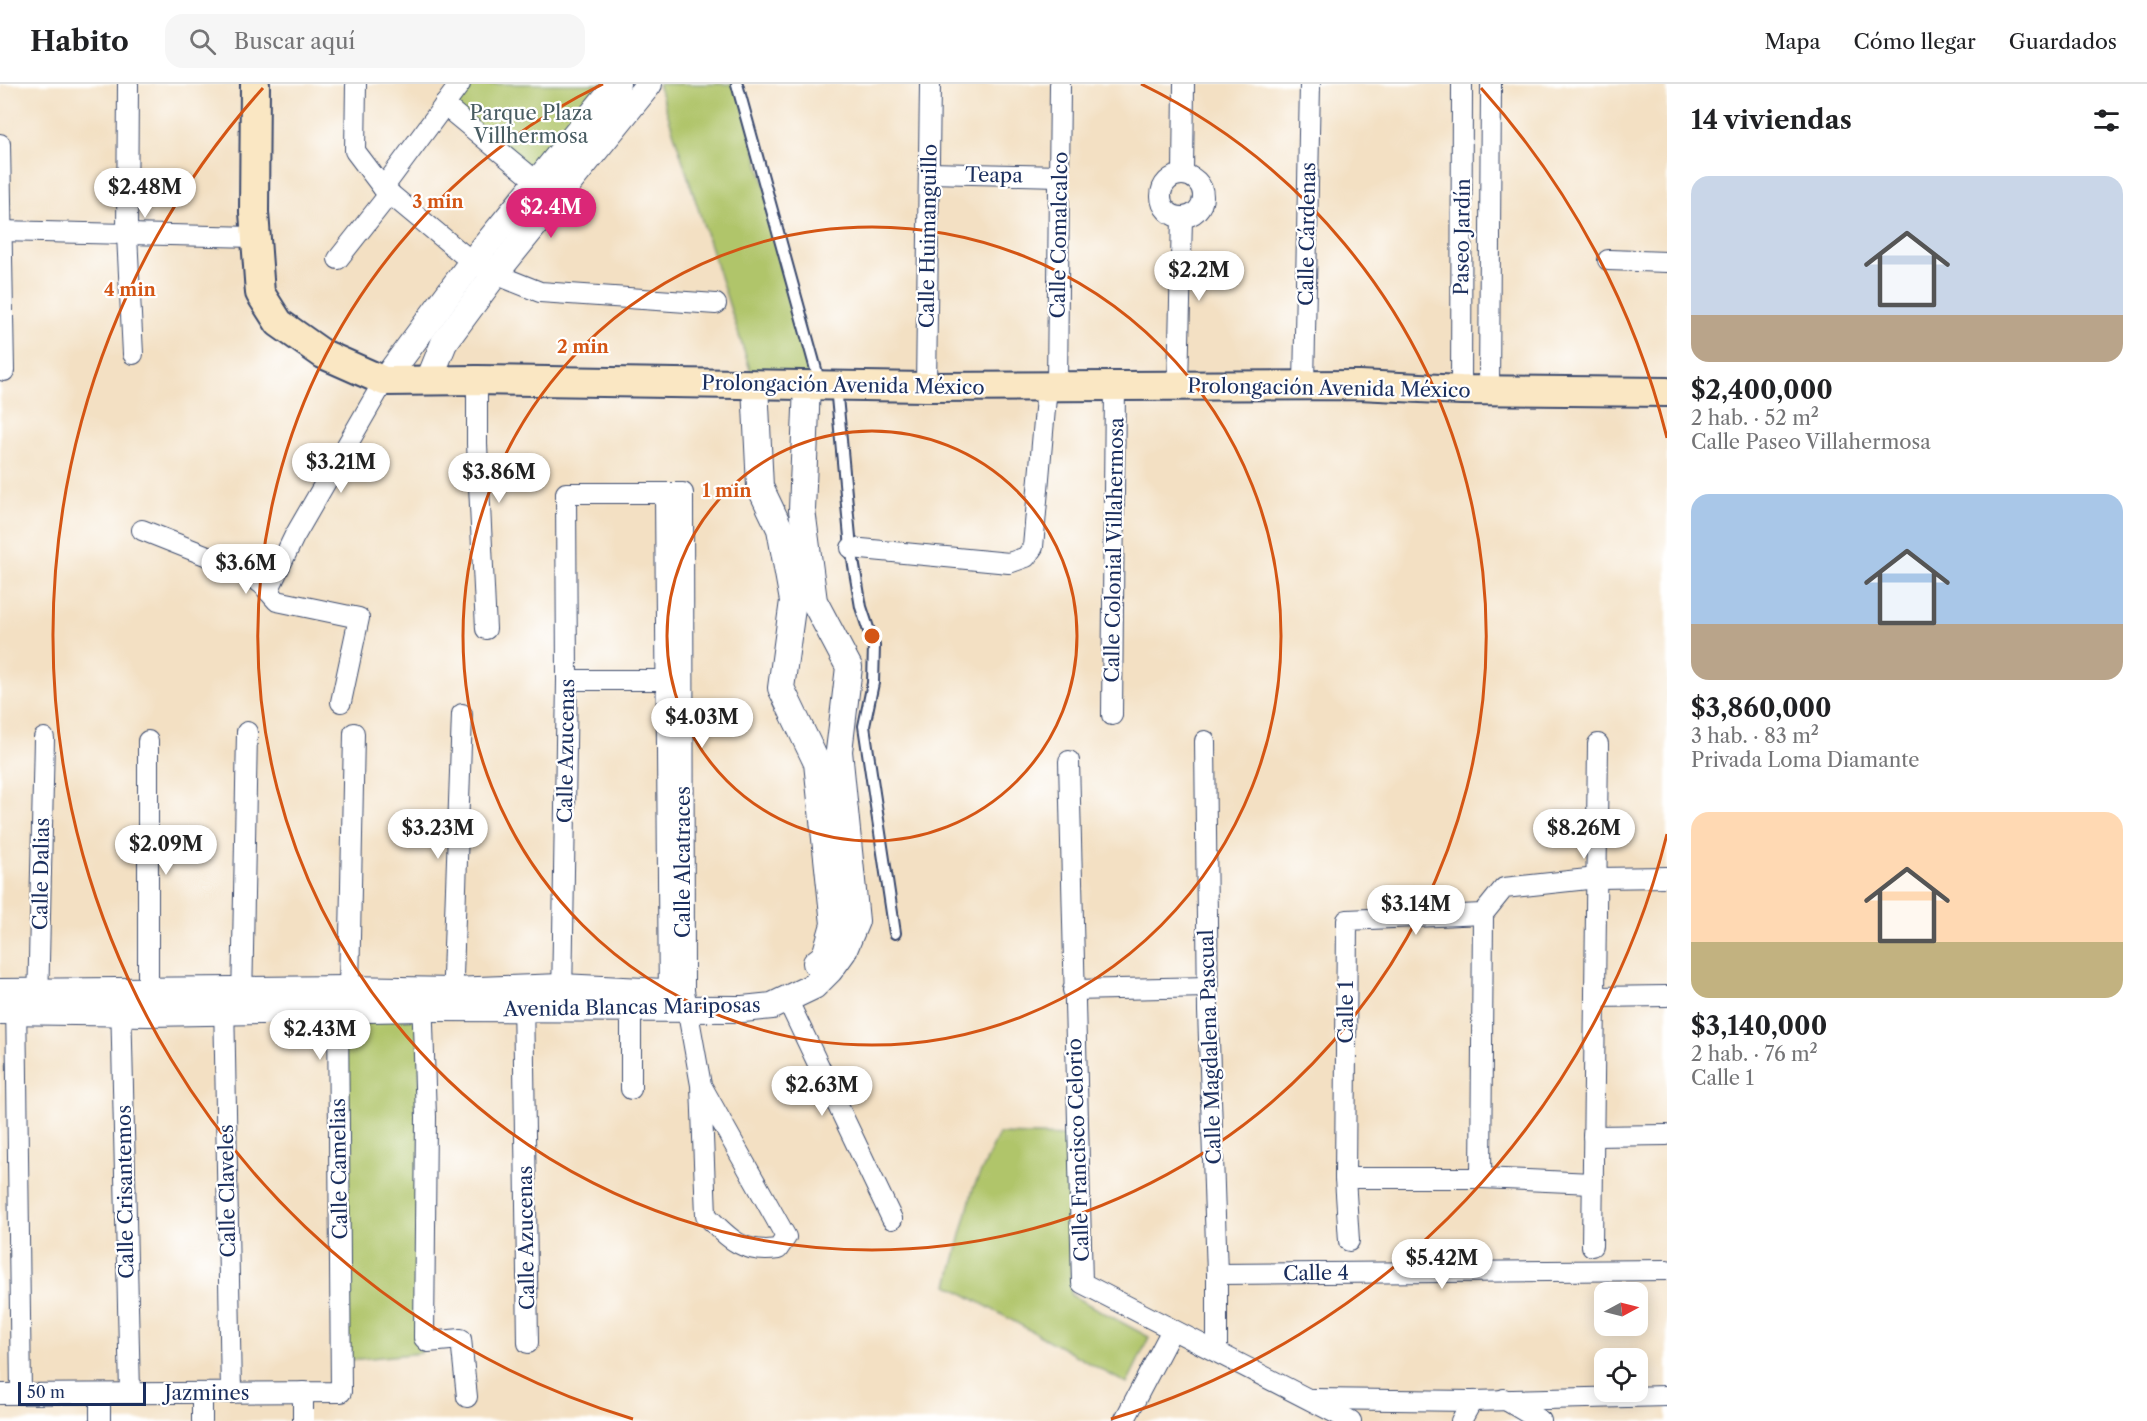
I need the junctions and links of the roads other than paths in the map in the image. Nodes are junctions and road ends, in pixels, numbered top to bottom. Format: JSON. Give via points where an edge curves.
{"nodes":[{"id":1,"x":128,"y":84,"type":"edge"},
{"id":2,"x":255,"y":84,"type":"edge"},
{"id":3,"x":356,"y":84,"type":"edge"},
{"id":4,"x":460,"y":84,"type":"edge"},
{"id":5,"x":617,"y":84,"type":"edge"},
{"id":6,"x":649,"y":84,"type":"edge"},
{"id":7,"x":737,"y":84,"type":"edge"},
{"id":8,"x":930,"y":84,"type":"edge"},
{"id":9,"x":1060,"y":84,"type":"edge"},
{"id":10,"x":1184,"y":84,"type":"edge"},
{"id":11,"x":1310,"y":84,"type":"edge"},
{"id":12,"x":1462,"y":84,"type":"edge"},
{"id":13,"x":1491,"y":84,"type":"edge"},
{"id":14,"x":444,"y":105,"type":"junction"},
{"id":15,"x":1492,"y":110,"type":"junction"},
{"id":16,"x":1463,"y":111,"type":"junction"},
{"id":17,"x":0,"y":144,"type":"edge"},
{"id":18,"x":929,"y":173,"type":"junction"},
{"id":19,"x":1183,"y":174,"type":"junction"},
{"id":20,"x":1060,"y":176,"type":"junction"},
{"id":21,"x":537,"y":182,"type":"junction"},
{"id":22,"x":1463,"y":185,"type":"junction"},
{"id":23,"x":1492,"y":186,"type":"junction"},
{"id":24,"x":386,"y":190,"type":"junction"},
{"id":25,"x":1182,"y":218,"type":"junction"},
{"id":26,"x":1,"y":232,"type":"edge"},
{"id":27,"x":127,"y":235,"type":"junction"},
{"id":28,"x":255,"y":237,"type":"junction"},
{"id":29,"x":1461,"y":245,"type":"junction"},
{"id":30,"x":1491,"y":247,"type":"junction"},
{"id":31,"x":338,"y":259,"type":"dead end"},
{"id":32,"x":1608,"y":260,"type":"dead end"},
{"id":33,"x":472,"y":262,"type":"junction"},
{"id":34,"x":1667,"y":262,"type":"edge"},
{"id":35,"x":495,"y":274,"type":"junction"},
{"id":36,"x":716,"y":304,"type":"dead end"},
{"id":37,"x":133,"y":354,"type":"dead end"},
{"id":38,"x":4,"y":371,"type":"dead end"},
{"id":39,"x":429,"y":380,"type":"junction"},
{"id":40,"x":477,"y":380,"type":"junction"},
{"id":41,"x":384,"y":381,"type":"junction"},
{"id":42,"x":1304,"y":384,"type":"junction"},
{"id":43,"x":755,"y":385,"type":"junction"},
{"id":44,"x":1115,"y":385,"type":"junction"},
{"id":45,"x":821,"y":386,"type":"junction"},
{"id":46,"x":1052,"y":386,"type":"junction"},
{"id":47,"x":1178,"y":386,"type":"junction"},
{"id":48,"x":926,"y":387,"type":"junction"},
{"id":49,"x":1461,"y":390,"type":"junction"},
{"id":50,"x":1489,"y":390,"type":"junction"},
{"id":51,"x":1667,"y":392,"type":"edge"},
{"id":52,"x":674,"y":493,"type":"joint"},
{"id":53,"x":142,"y":530,"type":"dead end"},
{"id":54,"x":850,"y":548,"type":"junction"},
{"id":55,"x":268,"y":591,"type":"junction"},
{"id":56,"x":486,"y":629,"type":"dead end"},
{"id":57,"x":567,"y":680,"type":"junction"},
{"id":58,"x":675,"y":680,"type":"junction"},
{"id":59,"x":341,"y":702,"type":"dead end"},
{"id":60,"x":462,"y":714,"type":"dead end"},
{"id":61,"x":1112,"y":715,"type":"dead end"},
{"id":62,"x":247,"y":732,"type":"dead end"},
{"id":63,"x":354,"y":733,"type":"dead end"},
{"id":64,"x":44,"y":738,"type":"dead end"},
{"id":65,"x":148,"y":741,"type":"dead end"},
{"id":66,"x":1205,"y":741,"type":"dead end"},
{"id":67,"x":1598,"y":744,"type":"dead end"},
{"id":68,"x":1069,"y":761,"type":"dead end"},
{"id":69,"x":1667,"y":877,"type":"edge"},
{"id":70,"x":1597,"y":878,"type":"junction"},
{"id":71,"x":1483,"y":914,"type":"junction"},
{"id":72,"x":895,"y":933,"type":"dead end"},
{"id":73,"x":1208,"y":987,"type":"junction"},
{"id":74,"x":1073,"y":990,"type":"junction"},
{"id":75,"x":1667,"y":996,"type":"edge"},
{"id":76,"x":1595,"y":997,"type":"junction"},
{"id":77,"x":562,"y":998,"type":"junction"},
{"id":78,"x":344,"y":999,"type":"junction"},
{"id":79,"x":423,"y":999,"type":"junction"},
{"id":80,"x":452,"y":999,"type":"junction"},
{"id":81,"x":523,"y":999,"type":"junction"},
{"id":82,"x":787,"y":999,"type":"junction"},
{"id":83,"x":677,"y":1000,"type":"junction"},
{"id":84,"x":233,"y":1001,"type":"junction"},
{"id":85,"x":18,"y":1002,"type":"edge"},
{"id":86,"x":121,"y":1002,"type":"junction"},
{"id":87,"x":148,"y":1002,"type":"junction"},
{"id":88,"x":631,"y":1008,"type":"junction"},
{"id":89,"x":700,"y":1085,"type":"junction"},
{"id":90,"x":631,"y":1089,"type":"dead end"},
{"id":91,"x":1593,"y":1136,"type":"junction"},
{"id":92,"x":1667,"y":1136,"type":"edge"},
{"id":93,"x":1345,"y":1178,"type":"junction"},
{"id":94,"x":1481,"y":1178,"type":"junction"},
{"id":95,"x":1592,"y":1183,"type":"junction"},
{"id":96,"x":891,"y":1219,"type":"dead end"},
{"id":97,"x":1349,"y":1241,"type":"dead end"},
{"id":98,"x":1592,"y":1246,"type":"dead end"},
{"id":99,"x":1667,"y":1270,"type":"edge"},
{"id":100,"x":1217,"y":1274,"type":"junction"},
{"id":101,"x":1172,"y":1330,"type":"junction"},
{"id":102,"x":528,"y":1343,"type":"dead end"},
{"id":103,"x":1217,"y":1352,"type":"junction"},
{"id":104,"x":303,"y":1392,"type":"junction"},
{"id":105,"x":341,"y":1392,"type":"joint"},
{"id":106,"x":130,"y":1393,"type":"junction"},
{"id":107,"x":202,"y":1393,"type":"junction"},
{"id":108,"x":231,"y":1393,"type":"junction"},
{"id":109,"x":0,"y":1394,"type":"edge"},
{"id":110,"x":21,"y":1394,"type":"junction"},
{"id":111,"x":100,"y":1394,"type":"junction"},
{"id":112,"x":1667,"y":1396,"type":"edge"},
{"id":113,"x":467,"y":1397,"type":"dead end"},
{"id":114,"x":1311,"y":1399,"type":"junction"},
{"id":115,"x":1504,"y":1400,"type":"junction"},
{"id":116,"x":1472,"y":1401,"type":"junction"},
{"id":117,"x":100,"y":1421,"type":"edge"},
{"id":118,"x":202,"y":1421,"type":"edge"},
{"id":119,"x":303,"y":1421,"type":"edge"},
{"id":120,"x":1124,"y":1421,"type":"edge"},
{"id":121,"x":1351,"y":1421,"type":"edge"},
{"id":122,"x":1461,"y":1421,"type":"edge"},
{"id":123,"x":1541,"y":1421,"type":"edge"}],
"edges":[{"from":1,"to":27,"type":"street"},
{"from":2,"to":28,"type":"main road","name":"Prolongación Avenida México"},
{"from":3,"to":24,"type":"street","via":[[355,151]]},
{"from":4,"to":14,"type":"street"},
{"from":5,"to":21,"type":"street"},
{"from":6,"to":35,"type":"street"},
{"from":7,"to":45,"type":"lane"},
{"from":8,"to":18,"type":"street","name":"Calle Huimanguillo"},
{"from":9,"to":20,"type":"street","name":"Calle Comalcalco"},
{"from":10,"to":19,"type":"street"},
{"from":11,"to":42,"type":"street","name":"Calle Cárdenas"},
{"from":12,"to":16,"type":"street","name":"Paseo Jardín"},
{"from":13,"to":15,"type":"street","name":"Paseo Jardín"},
{"from":14,"to":21,"type":"street"},
{"from":14,"to":24,"type":"street"},
{"from":15,"to":16,"type":"street"},
{"from":15,"to":23,"type":"street","name":"Paseo Jardín"},
{"from":16,"to":22,"type":"street","name":"Paseo Jardín"},
{"from":17,"to":26,"type":"street"},
{"from":18,"to":20,"type":"street","name":"Teapa"},
{"from":18,"to":48,"type":"street","name":"Calle Huimanguillo"},
{"from":19,"to":25,"type":"street","via":[[1192,176],[1204,191],[1199,210]]},
{"from":19,"to":25,"type":"street","via":[[1173,176],[1161,190],[1165,209]]},
{"from":20,"to":46,"type":"street","name":"Calle Comalcalco"},
{"from":21,"to":33,"type":"street"},
{"from":22,"to":23,"type":"street"},
{"from":22,"to":29,"type":"street","name":"Paseo Jardín"},
{"from":23,"to":30,"type":"street","name":"Paseo Jardín"},
{"from":24,"to":31,"type":"street"},
{"from":24,"to":33,"type":"street"},
{"from":25,"to":47,"type":"street"},
{"from":26,"to":27,"type":"street"},
{"from":26,"to":38,"type":"street"},
{"from":27,"to":28,"type":"street"},
{"from":27,"to":37,"type":"street"},
{"from":28,"to":41,"type":"main road","name":"Prolongación Avenida México","via":[[260,293],[279,323],[323,354]]},
{"from":29,"to":30,"type":"street"},
{"from":29,"to":49,"type":"street","name":"Paseo Jardín"},
{"from":30,"to":50,"type":"street","name":"Paseo Jardín"},
{"from":32,"to":34,"type":"street"},
{"from":33,"to":35,"type":"street"},
{"from":33,"to":41,"type":"street"},
{"from":35,"to":36,"type":"street","via":[[540,292]]},
{"from":35,"to":39,"type":"street","via":[[444,343]]},
{"from":39,"to":40,"type":"main road","name":"Prolongación Avenida México"},
{"from":39,"to":41,"type":"main road","name":"Prolongación Avenida México"},
{"from":40,"to":43,"type":"main road","name":"Prolongación Avenida México"},
{"from":40,"to":56,"type":"street"},
{"from":41,"to":55,"type":"street","via":[[294,537]]},
{"from":42,"to":47,"type":"main road","name":"Prolongación Avenida México"},
{"from":42,"to":49,"type":"main road","name":"Prolongación Avenida México"},
{"from":43,"to":45,"type":"main road","name":"Prolongación Avenida México"},
{"from":43,"to":83,"type":"street","name":"Avenida Blancas Mariposas","via":[[760,487],[780,529],[793,601],[781,688],[817,763],[834,924],[825,956],[802,975],[777,988]]},
{"from":44,"to":46,"type":"main road","name":"Prolongación Avenida México"},
{"from":44,"to":47,"type":"main road","name":"Prolongación Avenida México"},
{"from":44,"to":61,"type":"street","name":"Calle Colonial Villahermosa"},
{"from":45,"to":48,"type":"main road","name":"Prolongación Avenida México"},
{"from":45,"to":54,"type":"lane"},
{"from":45,"to":82,"type":"street","name":"Avenida Blancas Mariposas","via":[[802,510],[814,602],[849,667],[839,751],[856,921],[843,952],[830,970],[814,986]]},
{"from":46,"to":48,"type":"main road","name":"Prolongación Avenida México"},
{"from":46,"to":54,"type":"street","name":"Calle Comalcalco","via":[[1033,547],[1026,557],[1009,563]]},
{"from":49,"to":50,"type":"main road","name":"Prolongación Avenida México"},
{"from":50,"to":51,"type":"main road","name":"Prolongación Avenida México"},
{"from":52,"to":57,"type":"street","name":"Calle Azucenas","via":[[566,493]]},
{"from":52,"to":58,"type":"street","name":"Calle Alcatraces"},
{"from":53,"to":55,"type":"street","via":[[243,570]]},
{"from":54,"to":72,"type":"lane","via":[[861,607],[874,646],[865,734]]},
{"from":55,"to":59,"type":"street","via":[[277,601],[359,618]]},
{"from":57,"to":58,"type":"street"},
{"from":57,"to":77,"type":"street","name":"Calle Azucenas"},
{"from":58,"to":83,"type":"street","name":"Calle Alcatraces"},
{"from":60,"to":80,"type":"street"},
{"from":62,"to":84,"type":"street","name":"Calle Claveles"},
{"from":63,"to":78,"type":"street","name":"Calle Camelias"},
{"from":64,"to":85,"type":"street","name":"Calle Dalias"},
{"from":65,"to":87,"type":"street"},
{"from":66,"to":73,"type":"street","name":"Calle Magdalena Pascual"},
{"from":67,"to":70,"type":"street"},
{"from":68,"to":74,"type":"street","name":"Calle Francisco Celorio"},
{"from":69,"to":70,"type":"street"},
{"from":70,"to":71,"type":"street","via":[[1504,888]]},
{"from":70,"to":76,"type":"street"},
{"from":71,"to":93,"type":"street","name":"Calle 1","via":[[1347,920]]},
{"from":71,"to":94,"type":"street"},
{"from":73,"to":74,"type":"street"},
{"from":73,"to":100,"type":"street","name":"Calle Magdalena Pascual"},
{"from":74,"to":101,"type":"street","name":"Calle Francisco Celorio","via":[[1082,1282]]},
{"from":75,"to":76,"type":"street"},
{"from":76,"to":91,"type":"street"},
{"from":77,"to":81,"type":"street","name":"Avenida Blancas Mariposas"},
{"from":77,"to":83,"type":"street","name":"Avenida Blancas Mariposas"},
{"from":77,"to":88,"type":"street","name":"Avenida Blancas Mariposas"},
{"from":78,"to":79,"type":"street","name":"Avenida Blancas Mariposas"},
{"from":78,"to":84,"type":"street","name":"Avenida Blancas Mariposas"},
{"from":78,"to":105,"type":"street","name":"Calle Camelias"},
{"from":79,"to":80,"type":"street","name":"Avenida Blancas Mariposas"},
{"from":79,"to":113,"type":"street","via":[[424,1338],[428,1342],[461,1339]]},
{"from":80,"to":81,"type":"street","name":"Avenida Blancas Mariposas"},
{"from":81,"to":102,"type":"street","name":"Calle Azucenas"},
{"from":82,"to":83,"type":"street","name":"Avenida Blancas Mariposas","via":[[743,1009]]},
{"from":82,"to":96,"type":"street"},
{"from":83,"to":88,"type":"street","name":"Avenida Blancas Mariposas"},
{"from":83,"to":89,"type":"street","name":"Calle Alcatraces"},
{"from":84,"to":87,"type":"street","name":"Avenida Blancas Mariposas"},
{"from":84,"to":108,"type":"street","name":"Calle Claveles"},
{"from":85,"to":86,"type":"street","name":"Avenida Blancas Mariposas"},
{"from":85,"to":110,"type":"street","name":"Calle Dalias"},
{"from":86,"to":87,"type":"street","name":"Avenida Blancas Mariposas"},
{"from":86,"to":106,"type":"street","name":"Calle Crisantemos"},
{"from":88,"to":90,"type":"street"},
{"from":89,"to":89,"type":"street","name":"Calle Alcatraces","via":[[706,1215],[730,1240],[759,1252],[778,1249],[786,1237]]},
{"from":91,"to":92,"type":"street"},
{"from":91,"to":95,"type":"street"},
{"from":93,"to":94,"type":"street"},
{"from":93,"to":97,"type":"street","name":"Calle 1"},
{"from":94,"to":95,"type":"street"},
{"from":95,"to":98,"type":"street"},
{"from":99,"to":100,"type":"street","name":"Calle 4"},
{"from":100,"to":103,"type":"street","name":"Calle Magdalena Pascual"},
{"from":101,"to":103,"type":"street","name":"Calle Francisco Celorio"},
{"from":101,"to":120,"type":"street"},
{"from":103,"to":114,"type":"street","name":"Calle Francisco Celorio"},
{"from":104,"to":105,"type":"street","name":"Jazmines"},
{"from":104,"to":108,"type":"street","name":"Jazmines"},
{"from":104,"to":119,"type":"street"},
{"from":106,"to":107,"type":"street","name":"Jazmines"},
{"from":106,"to":111,"type":"street","name":"Jazmines"},
{"from":107,"to":108,"type":"street","name":"Jazmines"},
{"from":107,"to":118,"type":"street"},
{"from":109,"to":110,"type":"street","name":"Jazmines"},
{"from":110,"to":111,"type":"street","name":"Jazmines"},
{"from":111,"to":117,"type":"street"},
{"from":112,"to":115,"type":"street"},
{"from":114,"to":116,"type":"street"},
{"from":114,"to":121,"type":"street","name":"Calle Francisco Celorio"},
{"from":115,"to":116,"type":"street"},
{"from":115,"to":123,"type":"street"},
{"from":116,"to":122,"type":"street"}]}
